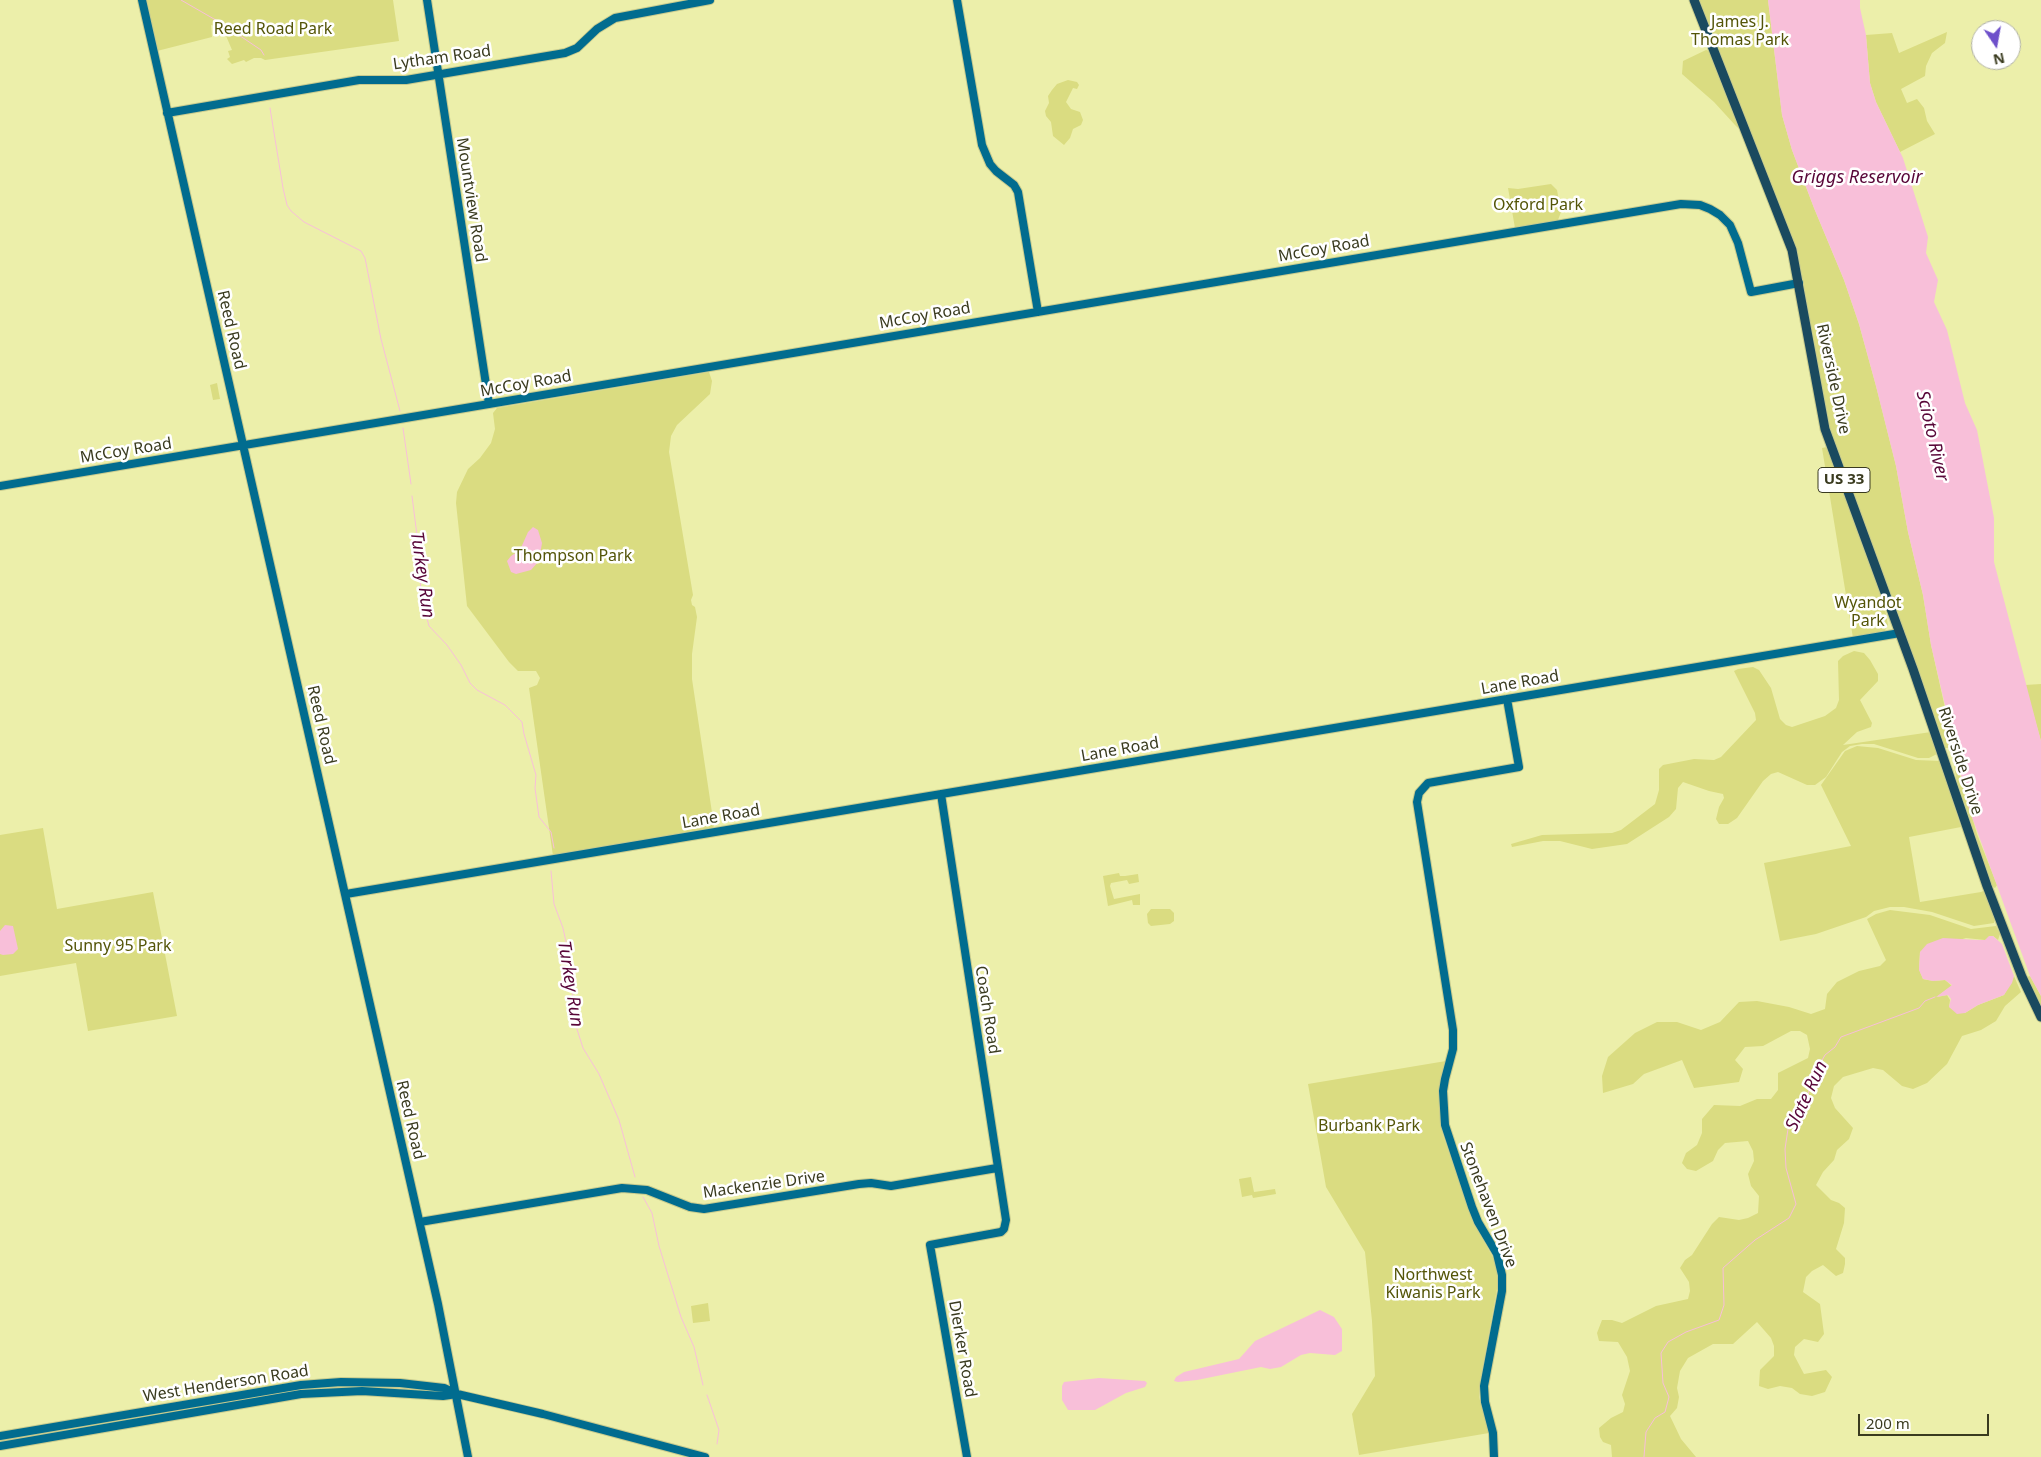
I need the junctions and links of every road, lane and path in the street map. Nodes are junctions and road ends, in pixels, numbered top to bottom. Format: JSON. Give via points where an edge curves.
{"nodes":[{"id":1,"x":142,"y":0,"type":"edge"},
{"id":2,"x":427,"y":0,"type":"edge"},
{"id":3,"x":710,"y":0,"type":"edge"},
{"id":4,"x":957,"y":0,"type":"edge"},
{"id":5,"x":1694,"y":0,"type":"edge"},
{"id":6,"x":438,"y":74,"type":"junction"},
{"id":7,"x":167,"y":113,"type":"junction"},
{"id":8,"x":1799,"y":283,"type":"junction"},
{"id":9,"x":1038,"y":312,"type":"junction"},
{"id":10,"x":489,"y":404,"type":"junction"},
{"id":11,"x":243,"y":446,"type":"junction"},
{"id":12,"x":0,"y":486,"type":"edge"},
{"id":13,"x":1900,"y":632,"type":"junction"},
{"id":14,"x":1507,"y":699,"type":"junction"},
{"id":15,"x":941,"y":794,"type":"junction"},
{"id":16,"x":346,"y":894,"type":"junction"},
{"id":17,"x":2041,"y":1017,"type":"edge"},
{"id":18,"x":997,"y":1168,"type":"junction"},
{"id":19,"x":420,"y":1222,"type":"junction"},
{"id":20,"x":930,"y":1245,"type":"joint"},
{"id":21,"x":370,"y":1377,"type":"dead end"},
{"id":22,"x":400,"y":1383,"type":"junction"},
{"id":23,"x":457,"y":1394,"type":"junction"},
{"id":24,"x":0,"y":1436,"type":"edge"},
{"id":25,"x":0,"y":1446,"type":"edge"},
{"id":26,"x":468,"y":1457,"type":"edge"},
{"id":27,"x":705,"y":1457,"type":"edge"},
{"id":28,"x":967,"y":1457,"type":"edge"},
{"id":29,"x":1494,"y":1457,"type":"edge"}],
"edges":[{"from":1,"to":7,"type":"street","name":"Reed Road"},
{"from":2,"to":6,"type":"street","name":"Mountview Road"},
{"from":3,"to":6,"type":"street","name":"Lytham Road","via":[[615,18],[597,29],[577,48],[565,53]]},
{"from":4,"to":9,"type":"street","via":[[982,145],[990,164],[1018,192]]},
{"from":5,"to":8,"type":"main road","name":"Riverside Drive","number":"US 33","via":[[1786,233]]},
{"from":6,"to":7,"type":"street","name":"Lytham Road","via":[[406,80],[359,80]]},
{"from":6,"to":10,"type":"street","name":"Mountview Road"},
{"from":7,"to":11,"type":"street","name":"Reed Road"},
{"from":8,"to":9,"type":"street","name":"McCoy Road","via":[[1751,292],[1730,225],[1710,209],[1681,204]]},
{"from":8,"to":13,"type":"main road","name":"Riverside Drive","number":"US 33","via":[[1825,429]]},
{"from":9,"to":10,"type":"street","name":"McCoy Road"},
{"from":10,"to":11,"type":"street","name":"McCoy Road"},
{"from":11,"to":12,"type":"street","name":"McCoy Road"},
{"from":11,"to":16,"type":"street","name":"Reed Road"},
{"from":13,"to":14,"type":"street","name":"Lane Road"},
{"from":13,"to":17,"type":"main road","name":"Riverside Drive","number":"US 33","via":[[2008,941]]},
{"from":14,"to":15,"type":"street","name":"Lane Road"},
{"from":14,"to":29,"type":"street","name":"Stonehaven Drive","via":[[1519,767],[1437,781],[1424,786],[1417,806],[1453,1030],[1453,1049],[1443,1091],[1445,1126],[1472,1207],[1496,1254],[1502,1275],[1502,1291],[1484,1386]]},
{"from":15,"to":16,"type":"street","name":"Lane Road"},
{"from":15,"to":18,"type":"street","name":"Coach Road"},
{"from":16,"to":19,"type":"street","name":"Reed Road"},
{"from":18,"to":19,"type":"street","name":"Mackenzie Drive","via":[[892,1186],[859,1184],[704,1209],[690,1207],[647,1190],[622,1188]]},
{"from":18,"to":20,"type":"street","name":"Coach Road","via":[[1006,1220],[1004,1230]]},
{"from":19,"to":23,"type":"street","name":"Reed Road"},
{"from":20,"to":28,"type":"street","name":"Dierker Road"},
{"from":21,"to":22,"type":"street","via":[[398,1379]]},
{"from":22,"to":23,"type":"street","name":"West Henderson Road","via":[[444,1388]]},
{"from":22,"to":24,"type":"street","name":"West Henderson Road","via":[[342,1382],[293,1386]]},
{"from":23,"to":25,"type":"street","name":"West Henderson Road","via":[[362,1391],[301,1394]]},
{"from":23,"to":26,"type":"street","name":"Reed Road"},
{"from":23,"to":27,"type":"street","name":"West Henderson Road"}]}
